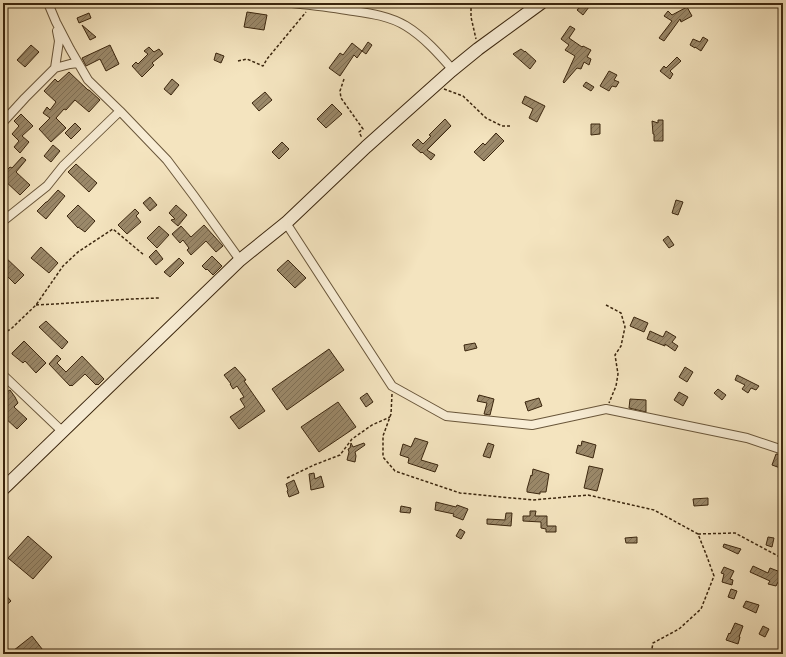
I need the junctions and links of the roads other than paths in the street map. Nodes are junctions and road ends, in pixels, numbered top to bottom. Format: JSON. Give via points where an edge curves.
{"nodes":[{"id":1,"x":48,"y":3,"type":"edge"},
{"id":2,"x":292,"y":3,"type":"edge"},
{"id":3,"x":541,"y":3,"type":"edge"},
{"id":4,"x":56,"y":22,"type":"junction"},
{"id":5,"x":78,"y":63,"type":"junction"},
{"id":6,"x":55,"y":68,"type":"junction"},
{"id":7,"x":453,"y":70,"type":"junction"},
{"id":8,"x":120,"y":112,"type":"junction"},
{"id":9,"x":3,"y":122,"type":"edge"},
{"id":10,"x":3,"y":221,"type":"edge"},
{"id":11,"x":286,"y":223,"type":"junction"},
{"id":12,"x":240,"y":260,"type":"junction"},
{"id":13,"x":3,"y":375,"type":"edge"},
{"id":14,"x":63,"y":432,"type":"junction"},
{"id":15,"x":783,"y":450,"type":"edge"},
{"id":16,"x":3,"y":489,"type":"edge"}],
"edges":[{"from":1,"to":4,"type":"street"},
{"from":2,"to":7,"type":"street","via":[[370,13],[393,19],[418,35]]},
{"from":3,"to":7,"type":"main road"},
{"from":4,"to":5,"type":"street"},
{"from":4,"to":6,"type":"street","via":[[59,41]]},
{"from":5,"to":6,"type":"street"},
{"from":5,"to":8,"type":"street","via":[[88,80]]},
{"from":6,"to":9,"type":"street"},
{"from":7,"to":11,"type":"main road"},
{"from":8,"to":10,"type":"street","via":[[63,166],[47,186]]},
{"from":8,"to":12,"type":"street","via":[[167,160]]},
{"from":11,"to":12,"type":"main road"},
{"from":11,"to":15,"type":"street","via":[[392,386],[446,416],[532,425],[606,409],[747,438]]},
{"from":12,"to":14,"type":"main road"},
{"from":13,"to":14,"type":"street"},
{"from":14,"to":16,"type":"main road"}]}
